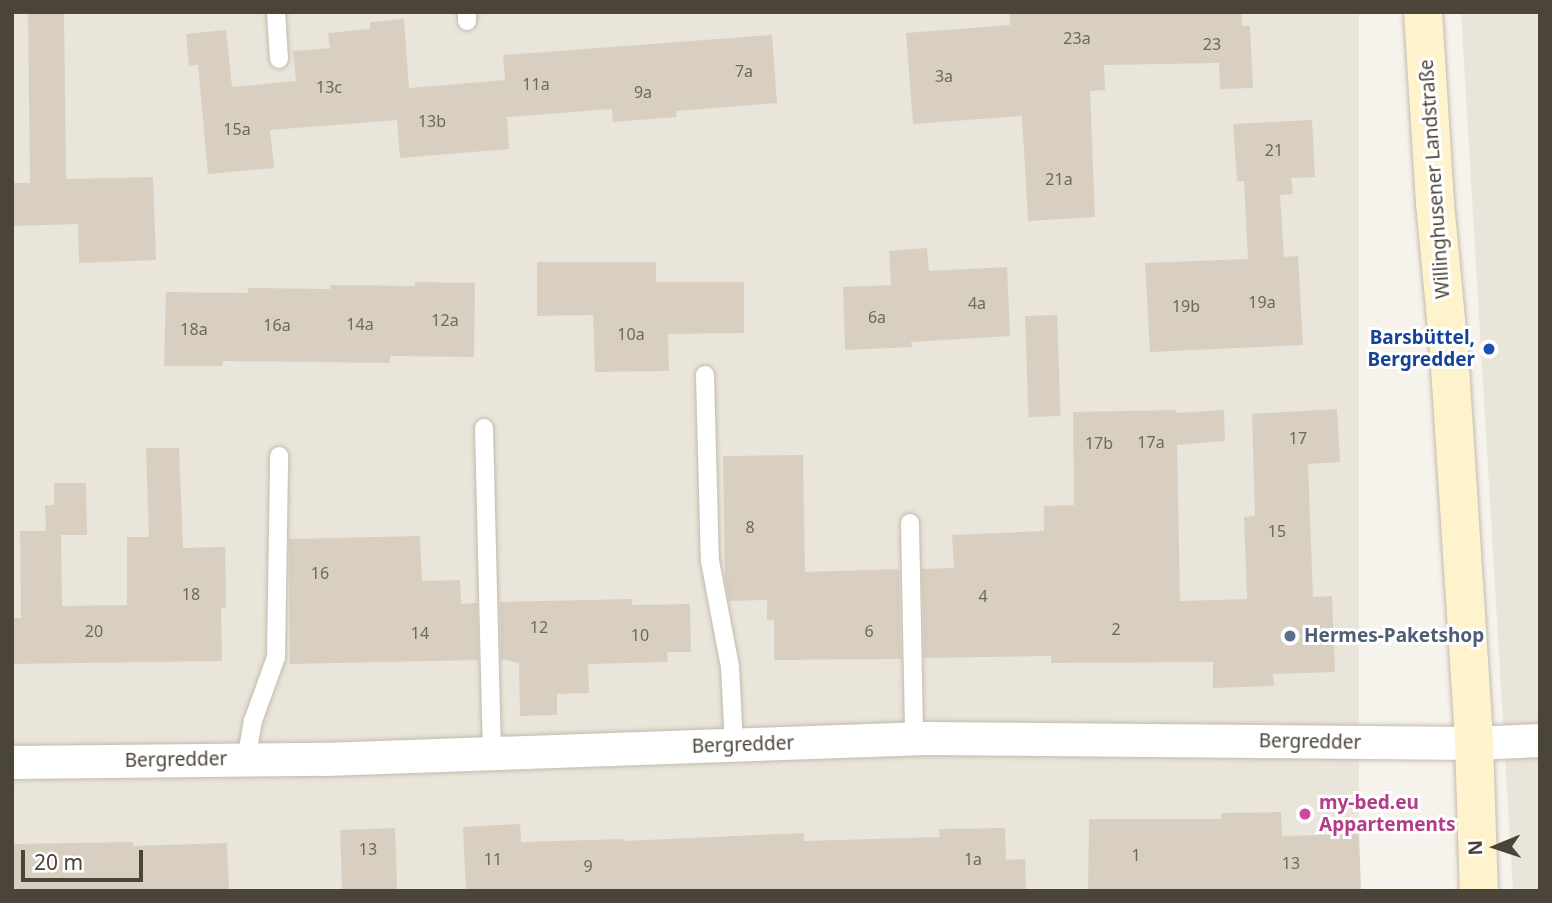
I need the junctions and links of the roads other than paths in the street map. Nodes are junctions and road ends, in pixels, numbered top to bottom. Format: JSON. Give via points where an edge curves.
{"nodes":[{"id":1,"x":276,"y":12,"type":"edge"},
{"id":2,"x":1423,"y":12,"type":"edge"},
{"id":3,"x":279,"y":59,"type":"dead end"},
{"id":4,"x":705,"y":375,"type":"dead end"},
{"id":5,"x":484,"y":428,"type":"dead end"},
{"id":6,"x":279,"y":456,"type":"dead end"},
{"id":7,"x":910,"y":523,"type":"dead end"},
{"id":8,"x":914,"y":739,"type":"junction"},
{"id":9,"x":1540,"y":740,"type":"edge"},
{"id":10,"x":1474,"y":743,"type":"junction"},
{"id":11,"x":734,"y":745,"type":"junction"},
{"id":12,"x":492,"y":753,"type":"junction"},
{"id":13,"x":246,"y":760,"type":"junction"},
{"id":14,"x":12,"y":762,"type":"edge"},
{"id":15,"x":1479,"y":891,"type":"edge"}],
"edges":[{"from":1,"to":3,"type":"lane"},
{"from":2,"to":10,"type":"street","name":"Willinghusener Landstraße"},
{"from":4,"to":11,"type":"lane","via":[[710,561],[730,667]]},
{"from":5,"to":12,"type":"lane"},
{"from":6,"to":13,"type":"lane","via":[[276,657],[253,721]]},
{"from":7,"to":8,"type":"lane"},
{"from":8,"to":10,"type":"street","name":"Bergredder"},
{"from":8,"to":11,"type":"street","name":"Bergredder"},
{"from":9,"to":10,"type":"street","name":"Bergredder"},
{"from":10,"to":15,"type":"street","name":"Willinghusener Landstraße"},
{"from":11,"to":12,"type":"street","name":"Bergredder"},
{"from":12,"to":13,"type":"street","name":"Bergredder"},
{"from":13,"to":14,"type":"street","name":"Bergredder"}]}
